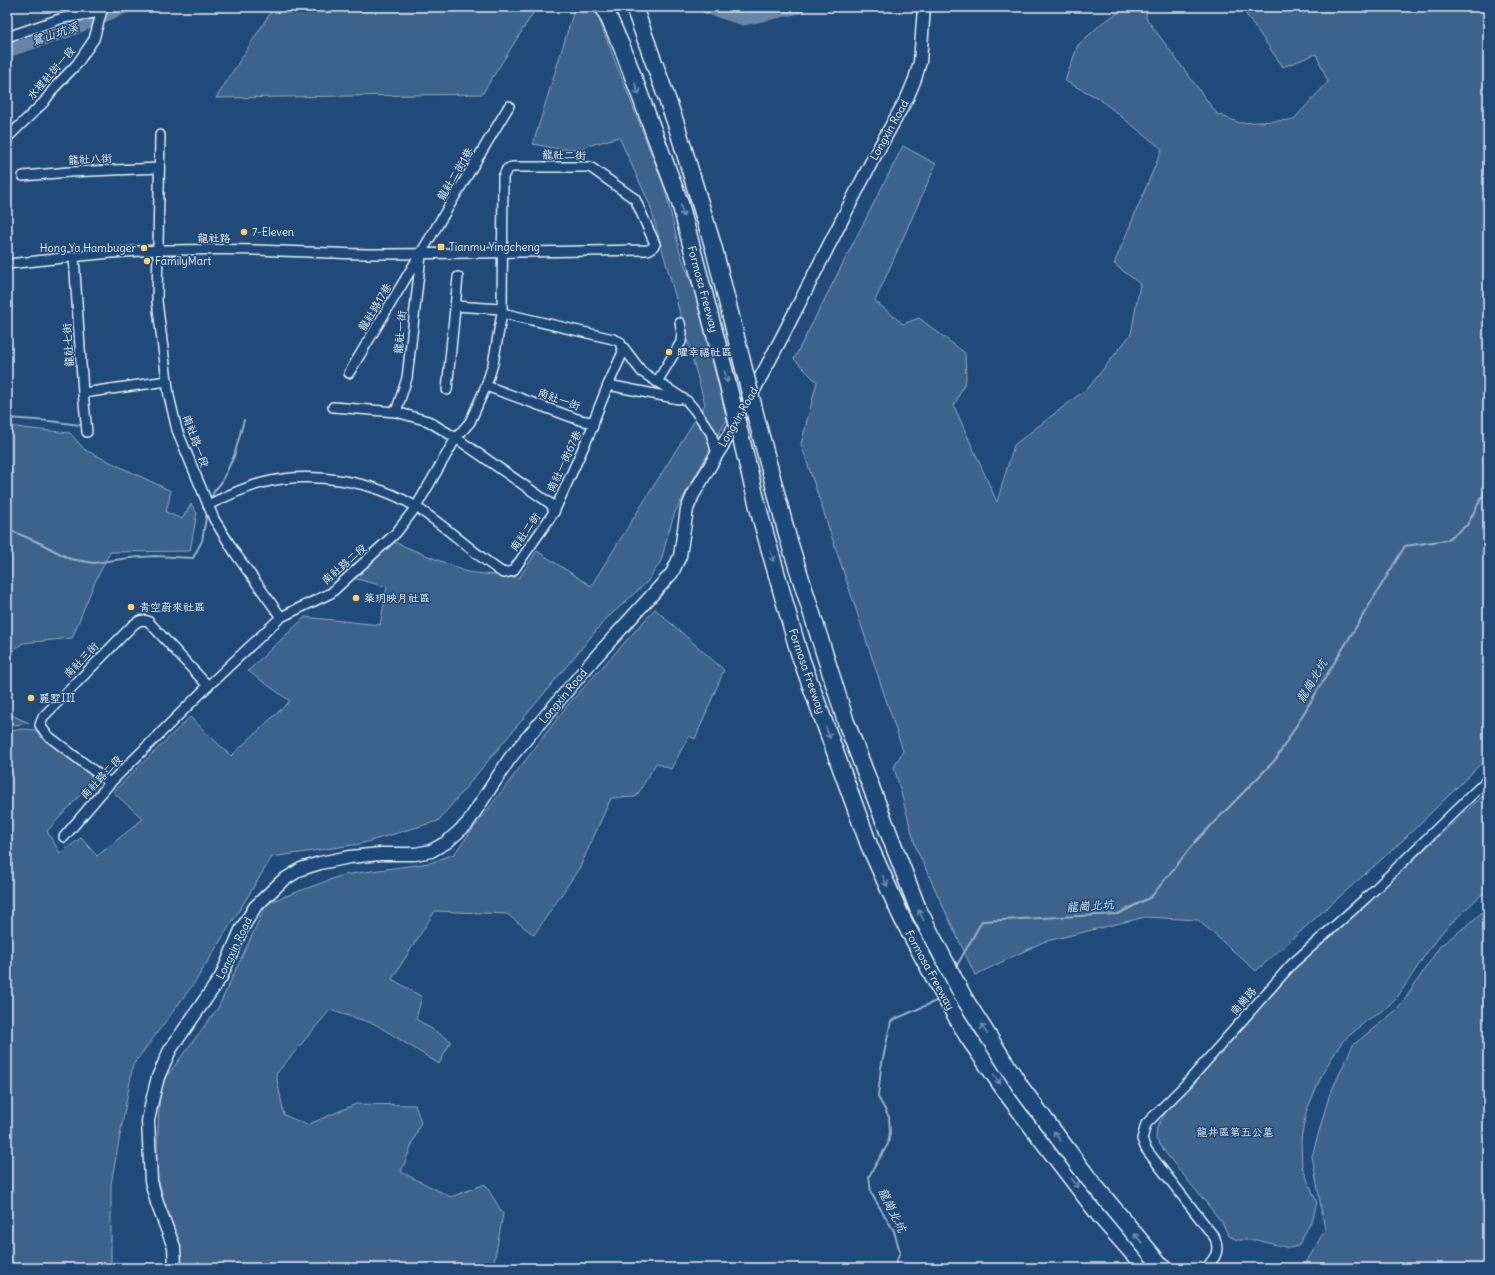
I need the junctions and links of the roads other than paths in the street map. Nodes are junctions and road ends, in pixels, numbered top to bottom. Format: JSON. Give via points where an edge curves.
{"nodes":[{"id":1,"x":604,"y":7,"type":"edge"},
{"id":2,"x":613,"y":7,"type":"edge"},
{"id":3,"x":634,"y":7,"type":"edge"},
{"id":4,"x":924,"y":7,"type":"edge"},
{"id":5,"x":102,"y":9,"type":"edge"},
{"id":6,"x":7,"y":37,"type":"edge"},
{"id":7,"x":624,"y":52,"type":"junction"},
{"id":8,"x":509,"y":106,"type":"dead end"},
{"id":9,"x":160,"y":135,"type":"dead end"},
{"id":10,"x":7,"y":138,"type":"edge"},
{"id":11,"x":159,"y":168,"type":"junction"},
{"id":12,"x":23,"y":176,"type":"dead end"},
{"id":13,"x":157,"y":250,"type":"junction"},
{"id":14,"x":503,"y":252,"type":"junction"},
{"id":15,"x":421,"y":253,"type":"junction"},
{"id":16,"x":74,"y":257,"type":"junction"},
{"id":17,"x":7,"y":264,"type":"edge"},
{"id":18,"x":458,"y":277,"type":"dead end"},
{"id":19,"x":455,"y":306,"type":"junction"},
{"id":20,"x":501,"y":311,"type":"junction"},
{"id":21,"x":680,"y":323,"type":"dead end"},
{"id":22,"x":623,"y":347,"type":"junction"},
{"id":23,"x":349,"y":373,"type":"dead end"},
{"id":24,"x":167,"y":381,"type":"junction"},
{"id":25,"x":657,"y":382,"type":"junction"},
{"id":26,"x":608,"y":384,"type":"junction"},
{"id":27,"x":486,"y":386,"type":"junction"},
{"id":28,"x":447,"y":390,"type":"dead end"},
{"id":29,"x":83,"y":393,"type":"junction"},
{"id":30,"x":685,"y":400,"type":"junction"},
{"id":31,"x":333,"y":407,"type":"dead end"},
{"id":32,"x":396,"y":412,"type":"junction"},
{"id":33,"x":594,"y":420,"type":"junction"},
{"id":34,"x":87,"y":432,"type":"dead end"},
{"id":35,"x":456,"y":438,"type":"junction"},
{"id":36,"x":717,"y":454,"type":"junction"},
{"id":37,"x":208,"y":505,"type":"junction"},
{"id":38,"x":416,"y":507,"type":"junction"},
{"id":39,"x":554,"y":512,"type":"junction"},
{"id":40,"x":281,"y":617,"type":"junction"},
{"id":41,"x":208,"y":686,"type":"junction"},
{"id":42,"x":1488,"y":779,"type":"edge"},
{"id":43,"x":110,"y":784,"type":"junction"},
{"id":44,"x":64,"y":837,"type":"dead end"},
{"id":45,"x":175,"y":1268,"type":"edge"},
{"id":46,"x":1146,"y":1268,"type":"edge"},
{"id":47,"x":1163,"y":1268,"type":"edge"},
{"id":48,"x":1206,"y":1268,"type":"edge"}],
"edges":[{"from":1,"to":7,"type":"highway"},
{"from":2,"to":7,"type":"highway","name":"Formosa Freeway"},
{"from":47,"to":3,"type":"highway","name":"Formosa Freeway","one_way":true,"bridge":true,"via":[[1089,1180],[1022,1089],[964,998],[918,910],[846,722],[788,538],[714,249],[676,124]]},
{"from":4,"to":36,"type":"street","name":"Longxin Road","via":[[920,62],[908,96],[743,411]]},
{"from":5,"to":6,"type":"street","via":[[63,18]]},
{"from":5,"to":10,"type":"street","name":"水裡社街一段","via":[[94,39],[77,64],[44,102]]},
{"from":7,"to":46,"type":"highway","name":"Formosa Freeway","one_way":true,"bridge":true,"via":[[680,203],[761,519],[800,653],[869,845],[902,918],[968,1037],[1011,1099],[1101,1217]]},
{"from":8,"to":15,"type":"street","name":"龍社二街1巷"},
{"from":9,"to":11,"type":"street"},
{"from":11,"to":12,"type":"street","name":"龍社八街"},
{"from":11,"to":13,"type":"street"},
{"from":13,"to":15,"type":"street","name":"龍社路"},
{"from":13,"to":16,"type":"street","name":"龍社路"},
{"from":13,"to":24,"type":"street","name":"南社路一段","via":[[157,301]]},
{"from":14,"to":14,"type":"street","name":"龍社二街","via":[[503,177],[507,169],[512,167],[590,167],[636,199],[656,244],[648,250]]},
{"from":14,"to":15,"type":"street","name":"龍社二街"},
{"from":14,"to":20,"type":"street","name":"南社路二段"},
{"from":15,"to":23,"type":"street","name":"龍社路17巷"},
{"from":15,"to":32,"type":"street","name":"龍社一街","via":[[407,378]]},
{"from":16,"to":17,"type":"street","name":"龍社路"},
{"from":16,"to":29,"type":"street","name":"龍社七街"},
{"from":18,"to":19,"type":"street"},
{"from":19,"to":20,"type":"street"},
{"from":19,"to":28,"type":"street"},
{"from":20,"to":22,"type":"street","via":[[613,339],[620,342]]},
{"from":20,"to":27,"type":"street","name":"南社路二段","via":[[494,358]]},
{"from":21,"to":25,"type":"street","via":[[681,342]]},
{"from":22,"to":25,"type":"street","via":[[642,372]]},
{"from":22,"to":26,"type":"street","via":[[624,352]]},
{"from":24,"to":29,"type":"street"},
{"from":24,"to":37,"type":"street","name":"南社路一段","via":[[178,430]]},
{"from":25,"to":30,"type":"street"},
{"from":26,"to":30,"type":"street"},
{"from":26,"to":33,"type":"street"},
{"from":27,"to":33,"type":"street","name":"南社一街","via":[[585,422]]},
{"from":27,"to":35,"type":"street","name":"南社路二段","via":[[470,422]]},
{"from":29,"to":34,"type":"street","name":"龍社七街"},
{"from":30,"to":36,"type":"street","via":[[707,426]]},
{"from":31,"to":32,"type":"street","name":"南社二街"},
{"from":32,"to":35,"type":"street","name":"南社二街","via":[[428,421]]},
{"from":33,"to":39,"type":"street","name":"南社一街67巷"},
{"from":35,"to":38,"type":"street","name":"南社路二段"},
{"from":35,"to":39,"type":"street","name":"南社二街","via":[[551,504]]},
{"from":36,"to":45,"type":"street","name":"Longxin Road","via":[[693,495],[680,556],[672,573],[593,660],[510,758],[466,824],[443,845],[431,851],[350,857],[301,869],[282,880],[255,907],[241,930],[221,977],[170,1050],[156,1083],[148,1121],[152,1181],[157,1203],[174,1247]]},
{"from":37,"to":38,"type":"street","name":"南社二街","via":[[234,492],[263,483],[320,478],[369,486]]},
{"from":37,"to":40,"type":"street","name":"南社路一段","via":[[235,553]]},
{"from":38,"to":39,"type":"street","name":"南社二街","via":[[503,573],[513,571]]},
{"from":38,"to":40,"type":"street","name":"南社路二段","via":[[396,533],[331,593]]},
{"from":40,"to":41,"type":"street","name":"南社路二段"},
{"from":41,"to":43,"type":"street","name":"南社路二段"},
{"from":41,"to":43,"type":"street","name":"南社三街","via":[[148,621],[138,621],[132,625],[43,717],[40,725],[47,735]]},
{"from":42,"to":48,"type":"street","name":"南崗路","via":[[1366,898],[1292,964],[1186,1084],[1146,1124],[1142,1139],[1146,1149],[1218,1246],[1216,1256]]},
{"from":43,"to":44,"type":"street","name":"南社路二段"}]}
